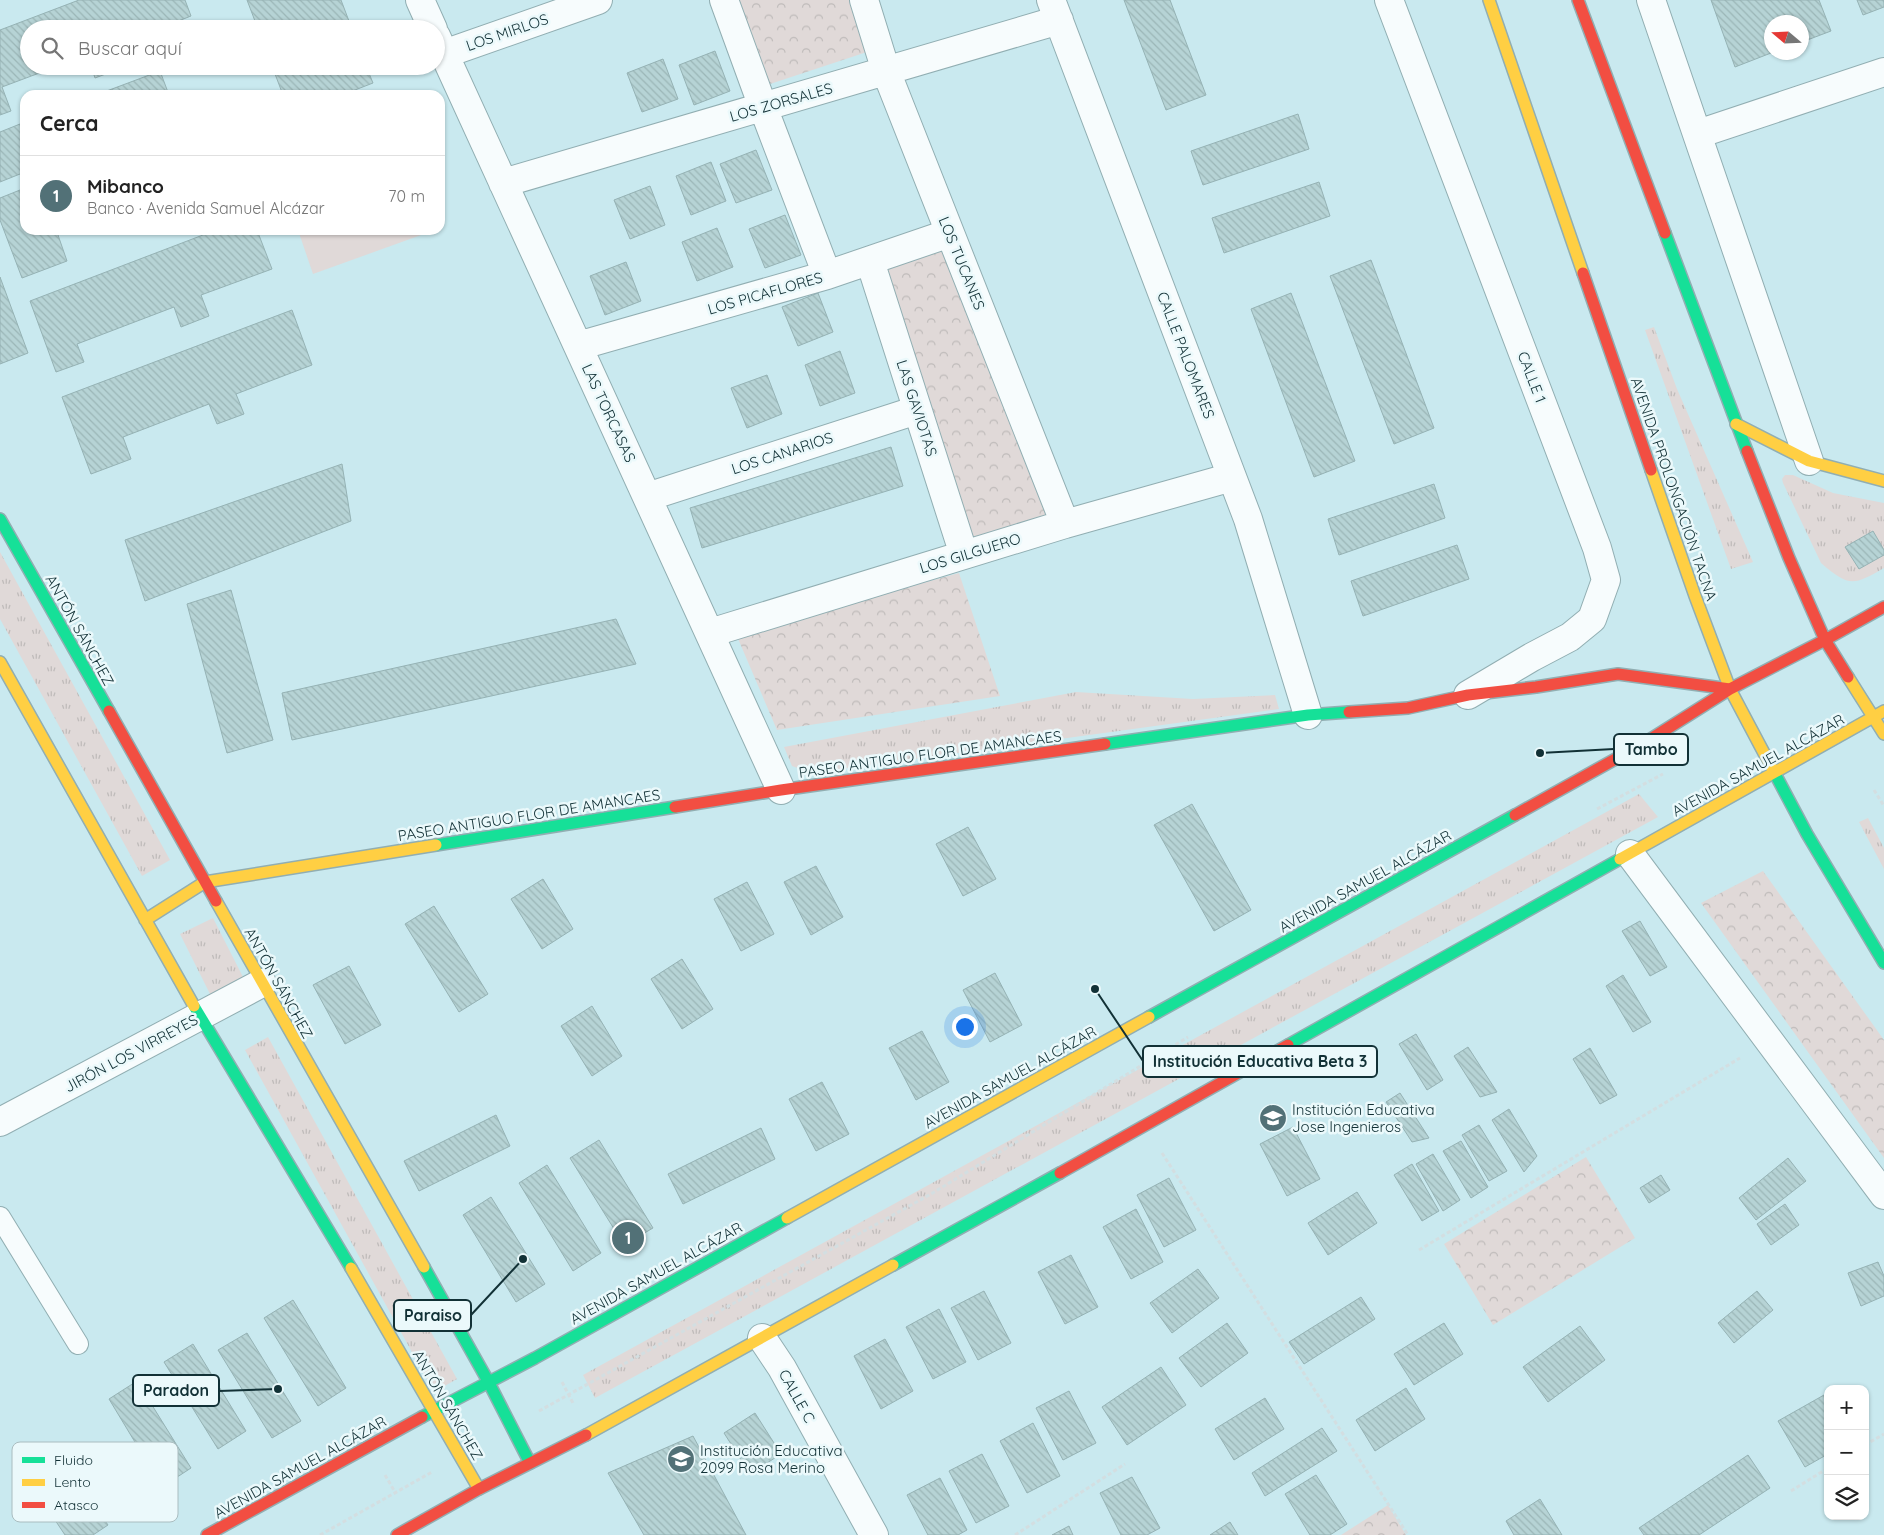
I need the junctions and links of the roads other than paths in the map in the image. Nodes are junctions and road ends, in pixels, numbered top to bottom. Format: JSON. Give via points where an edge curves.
{"nodes":[{"id":1,"x":420,"y":0,"type":"edge"},
{"id":2,"x":598,"y":0,"type":"edge"},
{"id":3,"x":724,"y":0,"type":"edge"},
{"id":4,"x":864,"y":0,"type":"edge"},
{"id":5,"x":1389,"y":0,"type":"edge"},
{"id":6,"x":1489,"y":0,"type":"edge"},
{"id":7,"x":1578,"y":0,"type":"edge"},
{"id":8,"x":1651,"y":0,"type":"edge"},
{"id":9,"x":1055,"y":10,"type":"edge"},
{"id":10,"x":429,"y":20,"type":"edge"},
{"id":11,"x":445,"y":44,"type":"edge"},
{"id":12,"x":445,"y":56,"type":"edge"},
{"id":13,"x":886,"y":71,"type":"junction"},
{"id":14,"x":1884,"y":72,"type":"edge"},
{"id":15,"x":763,"y":107,"type":"junction"},
{"id":16,"x":1698,"y":134,"type":"junction"},
{"id":17,"x":503,"y":183,"type":"junction"},
{"id":18,"x":950,"y":233,"type":"junction"},
{"id":19,"x":870,"y":261,"type":"junction"},
{"id":20,"x":827,"y":275,"type":"junction"},
{"id":21,"x":578,"y":346,"type":"junction"},
{"id":22,"x":918,"y":410,"type":"junction"},
{"id":23,"x":1736,"y":424,"type":"junction"},
{"id":24,"x":1810,"y":461,"type":"junction"},
{"id":25,"x":1232,"y":477,"type":"junction"},
{"id":26,"x":1884,"y":481,"type":"edge"},
{"id":27,"x":647,"y":497,"type":"junction"},
{"id":28,"x":0,"y":519,"type":"edge"},
{"id":29,"x":1065,"y":524,"type":"junction"},
{"id":30,"x":964,"y":555,"type":"junction"},
{"id":31,"x":1884,"y":607,"type":"edge"},
{"id":32,"x":710,"y":633,"type":"junction"},
{"id":33,"x":1825,"y":640,"type":"junction"},
{"id":34,"x":0,"y":662,"type":"edge"},
{"id":35,"x":1730,"y":689,"type":"junction"},
{"id":36,"x":1468,"y":695,"type":"junction"},
{"id":37,"x":1884,"y":711,"type":"edge"},
{"id":38,"x":1308,"y":715,"type":"junction"},
{"id":39,"x":1874,"y":718,"type":"junction"},
{"id":40,"x":1884,"y":734,"type":"edge"},
{"id":41,"x":1775,"y":773,"type":"junction"},
{"id":42,"x":781,"y":790,"type":"junction"},
{"id":43,"x":1630,"y":854,"type":"junction"},
{"id":44,"x":205,"y":882,"type":"junction"},
{"id":45,"x":145,"y":920,"type":"junction"},
{"id":46,"x":1884,"y":963,"type":"edge"},
{"id":47,"x":262,"y":983,"type":"junction"},
{"id":48,"x":200,"y":1016,"type":"junction"},
{"id":49,"x":0,"y":1122,"type":"edge"},
{"id":50,"x":1884,"y":1194,"type":"edge"},
{"id":51,"x":0,"y":1217,"type":"edge"},
{"id":52,"x":762,"y":1338,"type":"junction"},
{"id":53,"x":78,"y":1344,"type":"dead end"},
{"id":54,"x":488,"y":1381,"type":"junction"},
{"id":55,"x":433,"y":1411,"type":"junction"},
{"id":56,"x":530,"y":1463,"type":"junction"},
{"id":57,"x":479,"y":1489,"type":"junction"},
{"id":58,"x":207,"y":1535,"type":"edge"},
{"id":59,"x":397,"y":1535,"type":"edge"},
{"id":60,"x":874,"y":1535,"type":"edge"}],
"edges":[{"from":1,"to":10,"type":"street"},
{"from":2,"to":11,"type":"street","name":"LOS MIRLOS"},
{"from":3,"to":15,"type":"street"},
{"from":4,"to":13,"type":"street","name":"LOS TUCANES"},
{"from":5,"to":36,"type":"street","name":"CALLE 1","via":[[1597,548],[1606,580],[1592,618],[1570,637]]},
{"from":6,"to":35,"type":"main road","name":"AVENIDA PROLONGACIÓN TACNA","via":[[1691,587]]},
{"from":7,"to":23,"type":"main road"},
{"from":8,"to":16,"type":"street"},
{"from":9,"to":13,"type":"street","name":"LOS ZORSALES"},
{"from":9,"to":25,"type":"street","name":"CALLE PALOMARES"},
{"from":12,"to":17,"type":"street","name":"LAS TORCASAS"},
{"from":13,"to":15,"type":"street","name":"LOS ZORSALES"},
{"from":13,"to":18,"type":"street","name":"LOS TUCANES"},
{"from":14,"to":16,"type":"street"},
{"from":15,"to":17,"type":"street","name":"LOS ZORSALES"},
{"from":15,"to":20,"type":"street"},
{"from":16,"to":24,"type":"street"},
{"from":17,"to":21,"type":"street","name":"LAS TORCASAS"},
{"from":18,"to":19,"type":"street","name":"LOS PICAFLORES"},
{"from":18,"to":29,"type":"street","name":"LOS TUCANES"},
{"from":19,"to":20,"type":"street","name":"LOS PICAFLORES"},
{"from":19,"to":22,"type":"street","name":"LAS GAVIOTAS"},
{"from":20,"to":21,"type":"street","name":"LOS PICAFLORES"},
{"from":21,"to":27,"type":"street","name":"LAS TORCASAS"},
{"from":22,"to":27,"type":"street","name":"LOS CANARIOS"},
{"from":22,"to":30,"type":"street","name":"LAS GAVIOTAS"},
{"from":23,"to":24,"type":"main road"},
{"from":23,"to":33,"type":"main road"},
{"from":24,"to":26,"type":"main road"},
{"from":25,"to":29,"type":"street","name":"LOS GILGUERO"},
{"from":25,"to":38,"type":"street","name":"CALLE PALOMARES"},
{"from":27,"to":32,"type":"street","name":"LAS TORCASAS"},
{"from":28,"to":44,"type":"main road","name":"ANTÓN SÁNCHEZ"},
{"from":29,"to":30,"type":"street","name":"LOS GILGUERO"},
{"from":30,"to":32,"type":"street","name":"LOS GILGUERO"},
{"from":31,"to":33,"type":"main road","name":"AVENIDA SAMUEL ALCÁZAR"},
{"from":32,"to":42,"type":"street","name":"LAS TORCASAS"},
{"from":33,"to":35,"type":"main road","name":"AVENIDA SAMUEL ALCÁZAR"},
{"from":33,"to":39,"type":"main road"},
{"from":34,"to":45,"type":"main road","name":"ANTÓN SÁNCHEZ"},
{"from":35,"to":36,"type":"main road","name":"PASEO ANTIGUO FLOR DE AMANCAES","via":[[1618,674]]},
{"from":35,"to":41,"type":"main road","name":"AVENIDA PROLONGACIÓN TACNA"},
{"from":35,"to":54,"type":"main road","name":"AVENIDA SAMUEL ALCÁZAR","via":[[1628,752],[535,1358]]},
{"from":36,"to":38,"type":"main road","name":"PASEO ANTIGUO FLOR DE AMANCAES","via":[[1408,708]]},
{"from":37,"to":39,"type":"main road","name":"AVENIDA SAMUEL ALCÁZAR"},
{"from":38,"to":42,"type":"main road","name":"PASEO ANTIGUO FLOR DE AMANCAES"},
{"from":39,"to":40,"type":"main road"},
{"from":39,"to":41,"type":"main road","name":"AVENIDA SAMUEL ALCÁZAR"},
{"from":41,"to":43,"type":"main road","name":"AVENIDA SAMUEL ALCÁZAR"},
{"from":41,"to":46,"type":"main road","name":"AVENIDA PROLONGACIÓN TACNA","via":[[1807,834]]},
{"from":42,"to":44,"type":"main road","name":"PASEO ANTIGUO FLOR DE AMANCAES"},
{"from":43,"to":50,"type":"street"},
{"from":43,"to":52,"type":"main road","name":"AVENIDA SAMUEL ALCÁZAR"},
{"from":44,"to":45,"type":"main road","name":"PASEO ANTIGUO FLOR DE AMANCAES"},
{"from":44,"to":47,"type":"main road","name":"ANTÓN SÁNCHEZ"},
{"from":45,"to":48,"type":"main road","name":"ANTÓN SÁNCHEZ"},
{"from":47,"to":48,"type":"street","name":"JIRÓN LOS VIRREYES"},
{"from":47,"to":54,"type":"main road","name":"ANTÓN SÁNCHEZ"},
{"from":48,"to":49,"type":"street","name":"JIRÓN LOS VIRREYES"},
{"from":48,"to":55,"type":"main road","name":"ANTÓN SÁNCHEZ"},
{"from":51,"to":53,"type":"lane"},
{"from":52,"to":56,"type":"main road","name":"AVENIDA SAMUEL ALCÁZAR"},
{"from":52,"to":60,"type":"street","name":"CALLE C","via":[[782,1368]]},
{"from":54,"to":55,"type":"main road","name":"AVENIDA SAMUEL ALCÁZAR"},
{"from":54,"to":56,"type":"main road","name":"ANTÓN SÁNCHEZ"},
{"from":55,"to":57,"type":"main road","name":"ANTÓN SÁNCHEZ"},
{"from":55,"to":58,"type":"main road","name":"AVENIDA SAMUEL ALCÁZAR"},
{"from":56,"to":57,"type":"main road","name":"AVENIDA SAMUEL ALCÁZAR"},
{"from":57,"to":59,"type":"main road","name":"AVENIDA SAMUEL ALCÁZAR"}]}
